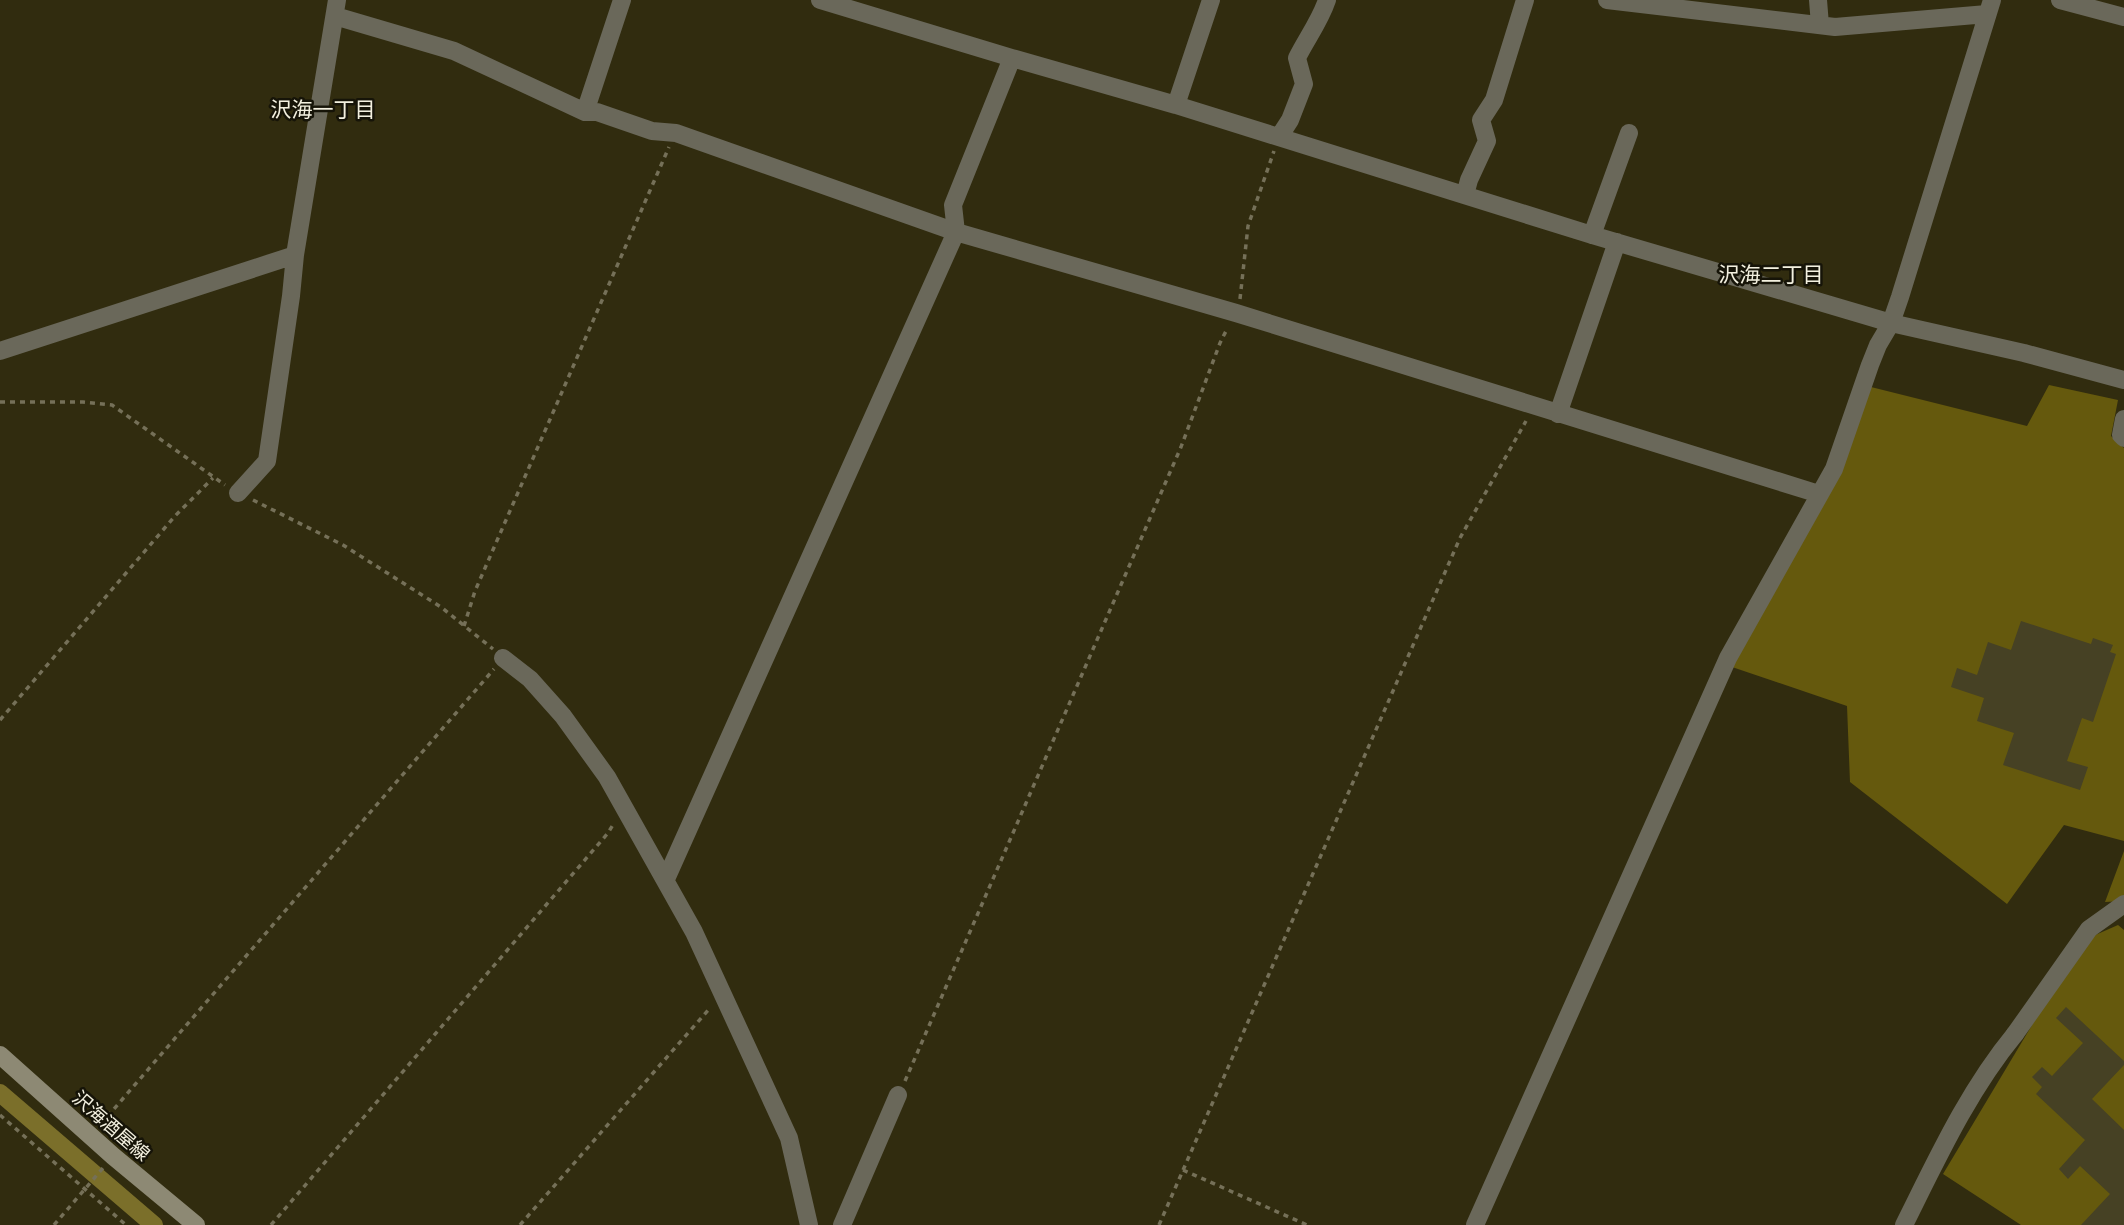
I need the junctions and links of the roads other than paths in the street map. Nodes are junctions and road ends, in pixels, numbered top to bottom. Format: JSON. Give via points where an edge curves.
{"nodes":[{"id":1,"x":622,"y":0,"type":"edge"},
{"id":2,"x":820,"y":0,"type":"edge"},
{"id":3,"x":1211,"y":0,"type":"edge"},
{"id":4,"x":1327,"y":0,"type":"edge"},
{"id":5,"x":1525,"y":0,"type":"edge"},
{"id":6,"x":1607,"y":0,"type":"edge"},
{"id":7,"x":1818,"y":0,"type":"edge"},
{"id":8,"x":2060,"y":0,"type":"edge"},
{"id":9,"x":868,"y":7,"type":"edge"},
{"id":10,"x":1989,"y":7,"type":"edge"},
{"id":11,"x":336,"y":8,"type":"edge"},
{"id":12,"x":2124,"y":17,"type":"edge"},
{"id":13,"x":1820,"y":25,"type":"junction"},
{"id":14,"x":1012,"y":58,"type":"junction"},
{"id":15,"x":1176,"y":104,"type":"junction"},
{"id":16,"x":586,"y":112,"type":"junction"},
{"id":17,"x":1629,"y":133,"type":"dead end"},
{"id":18,"x":1279,"y":137,"type":"junction"},
{"id":19,"x":1465,"y":195,"type":"junction"},
{"id":20,"x":956,"y":232,"type":"junction"},
{"id":21,"x":1592,"y":235,"type":"junction"},
{"id":22,"x":1618,"y":242,"type":"junction"},
{"id":23,"x":295,"y":255,"type":"junction"},
{"id":24,"x":1891,"y":323,"type":"junction"},
{"id":25,"x":0,"y":351,"type":"edge"},
{"id":26,"x":2124,"y":380,"type":"edge"},
{"id":27,"x":1558,"y":414,"type":"junction"},
{"id":28,"x":2124,"y":419,"type":"edge"},
{"id":29,"x":2124,"y":438,"type":"edge"},
{"id":30,"x":238,"y":493,"type":"road end"},
{"id":31,"x":1819,"y":494,"type":"junction"},
{"id":32,"x":503,"y":658,"type":"road end"},
{"id":33,"x":666,"y":879,"type":"junction"},
{"id":34,"x":2121,"y":912,"type":"edge"},
{"id":35,"x":0,"y":1055,"type":"edge"},
{"id":36,"x":898,"y":1095,"type":"road end"},
{"id":37,"x":197,"y":1225,"type":"edge"},
{"id":38,"x":809,"y":1225,"type":"edge"},
{"id":39,"x":842,"y":1225,"type":"edge"},
{"id":40,"x":1475,"y":1225,"type":"edge"},
{"id":41,"x":1904,"y":1225,"type":"edge"}],
"edges":[{"from":1,"to":16,"type":"street"},
{"from":2,"to":9,"type":"street"},
{"from":3,"to":15,"type":"street"},
{"from":4,"to":18,"type":"street","via":[[1297,58],[1304,84]]},
{"from":5,"to":19,"type":"street","via":[[1493,100],[1481,120],[1487,141]]},
{"from":6,"to":13,"type":"street"},
{"from":7,"to":13,"type":"street"},
{"from":8,"to":12,"type":"street"},
{"from":9,"to":14,"type":"street"},
{"from":10,"to":13,"type":"street","via":[[1835,27]]},
{"from":10,"to":24,"type":"street"},
{"from":11,"to":16,"type":"street","via":[[454,51]]},
{"from":11,"to":23,"type":"street"},
{"from":14,"to":15,"type":"street"},
{"from":14,"to":20,"type":"street","via":[[953,205]]},
{"from":15,"to":18,"type":"street"},
{"from":16,"to":20,"type":"street","via":[[676,133]]},
{"from":17,"to":21,"type":"street"},
{"from":18,"to":19,"type":"street"},
{"from":19,"to":21,"type":"street"},
{"from":20,"to":27,"type":"street"},
{"from":20,"to":33,"type":"street"},
{"from":21,"to":22,"type":"street"},
{"from":22,"to":24,"type":"street"},
{"from":22,"to":27,"type":"street"},
{"from":23,"to":25,"type":"street"},
{"from":23,"to":30,"type":"street","via":[[267,461]]},
{"from":24,"to":26,"type":"street"},
{"from":24,"to":31,"type":"street","via":[[1878,345],[1834,469]]},
{"from":27,"to":31,"type":"street"},
{"from":28,"to":29,"type":"street"},
{"from":31,"to":40,"type":"street","via":[[1728,658]]},
{"from":32,"to":33,"type":"street","via":[[530,679],[563,716],[607,776]]},
{"from":33,"to":38,"type":"street","via":[[789,1138]]},
{"from":34,"to":41,"type":"street","via":[[2089,929],[1990,1064]]},
{"from":35,"to":37,"type":"main road","name":"沢海酒屋線"},
{"from":36,"to":39,"type":"street"}]}
